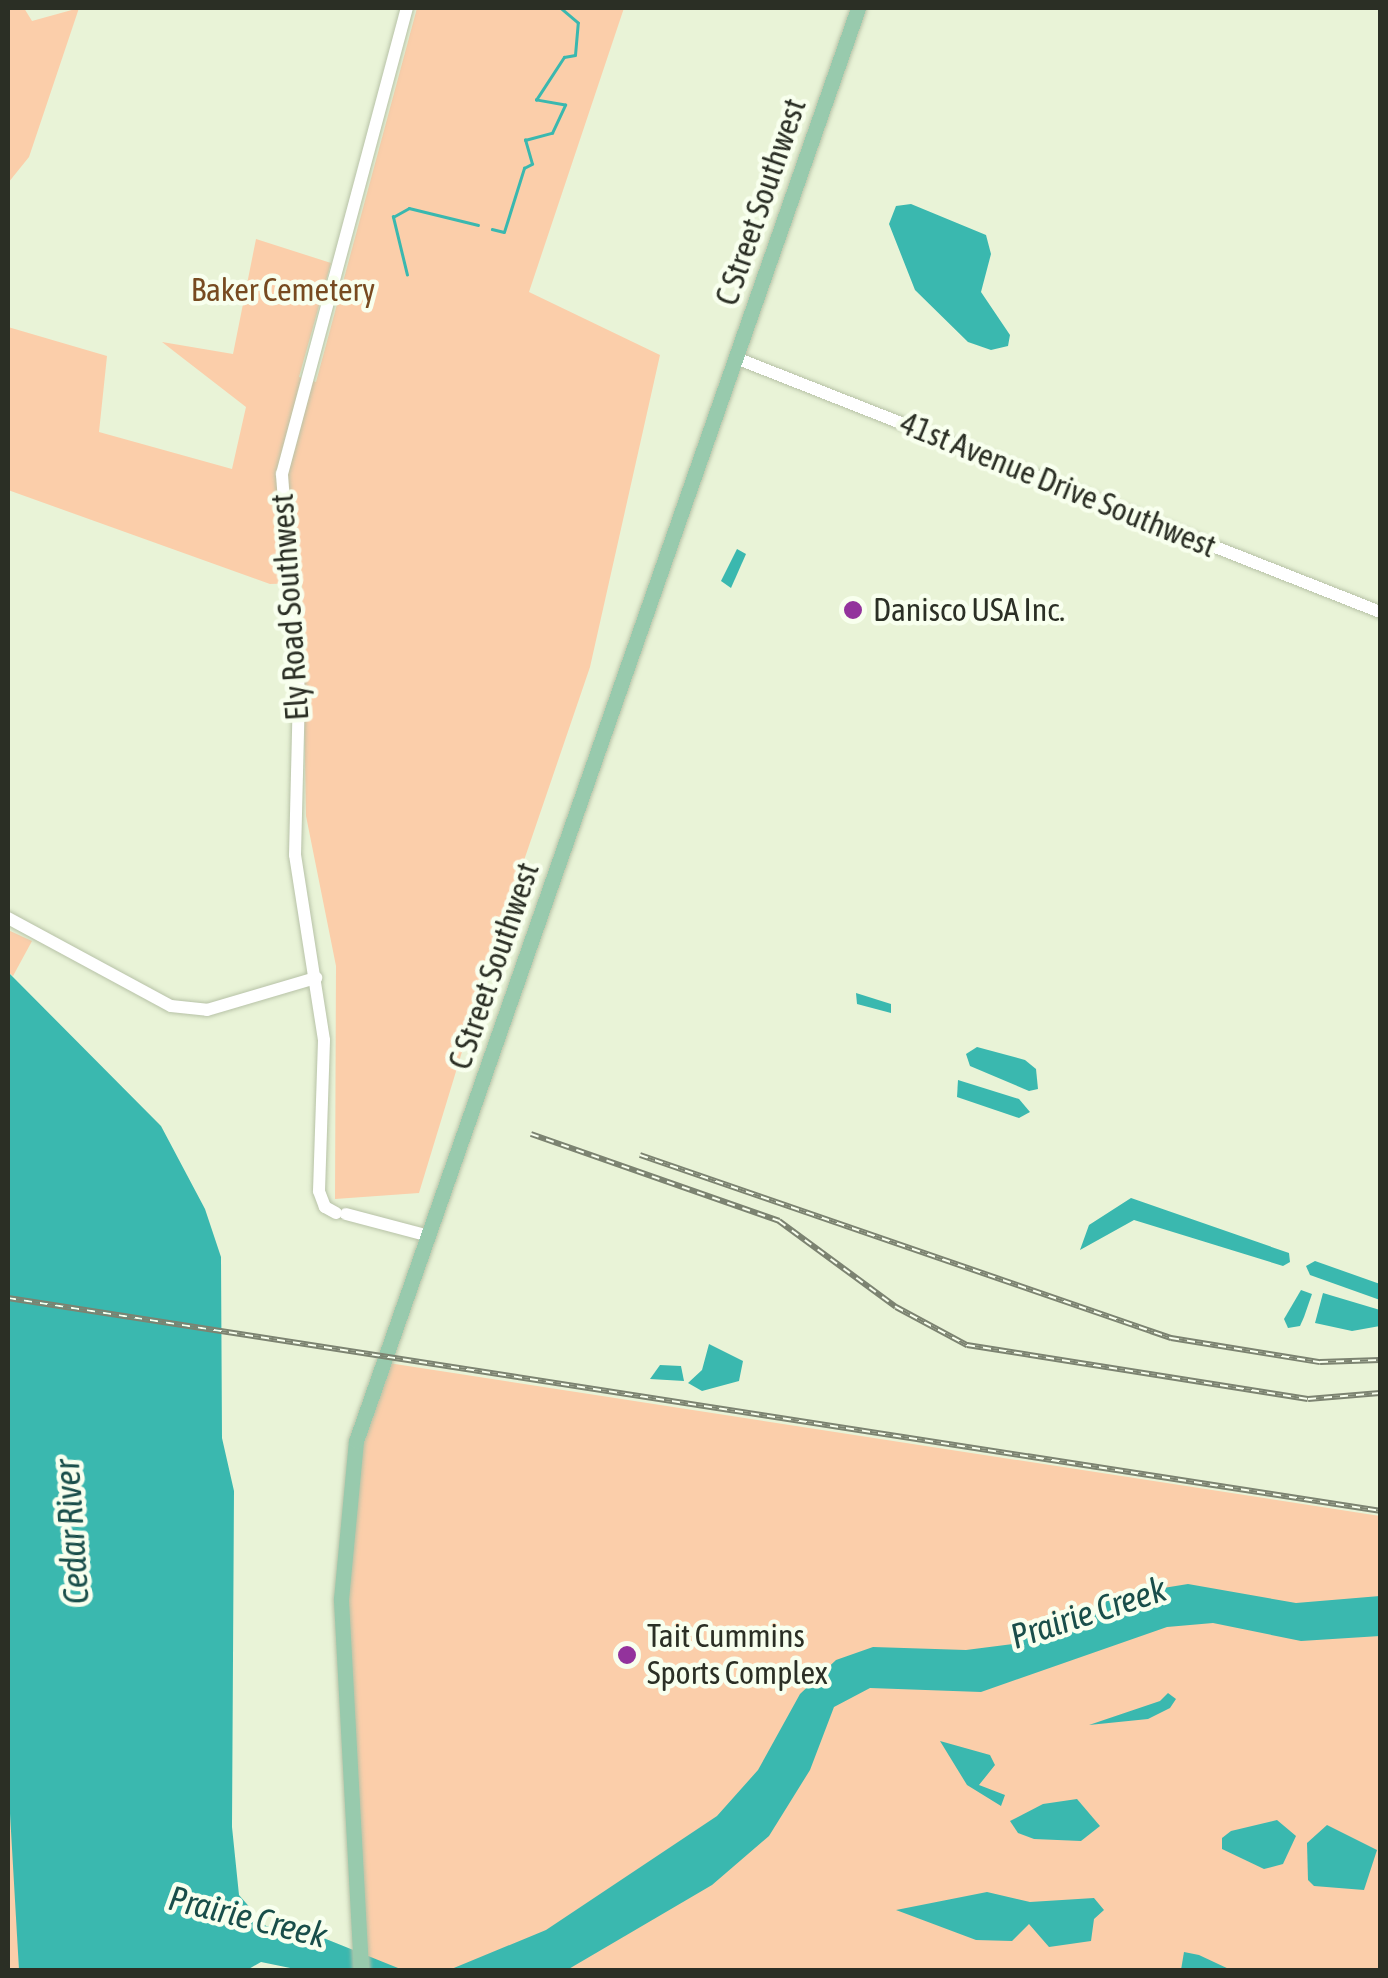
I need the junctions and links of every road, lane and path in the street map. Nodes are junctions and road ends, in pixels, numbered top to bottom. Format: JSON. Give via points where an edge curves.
{"nodes":[{"id":1,"x":407,"y":8,"type":"edge"},
{"id":2,"x":858,"y":8,"type":"edge"},
{"id":3,"x":736,"y":358,"type":"junction"},
{"id":4,"x":1380,"y":612,"type":"edge"},
{"id":5,"x":8,"y":918,"type":"edge"},
{"id":6,"x":316,"y":978,"type":"junction"},
{"id":7,"x":429,"y":1236,"type":"junction"},
{"id":8,"x":361,"y":1970,"type":"edge"}],
"edges":[{"from":1,"to":6,"type":"street","name":"Ely Road Southwest","via":[[282,474],[299,697],[296,855]]},
{"from":2,"to":3,"type":"main road","name":"C Street Southwest"},
{"from":3,"to":4,"type":"street","name":"41st Avenue Drive Southwest"},
{"from":3,"to":7,"type":"main road","name":"C Street Southwest"},
{"from":5,"to":6,"type":"street","via":[[171,1006],[206,1010]]},
{"from":6,"to":7,"type":"street","name":"Ely Road Southwest","via":[[324,1040],[319,1192],[325,1207]]},
{"from":7,"to":8,"type":"main road","name":"C Street Southwest","via":[[360,1428],[346,1496],[341,1630]]}]}
